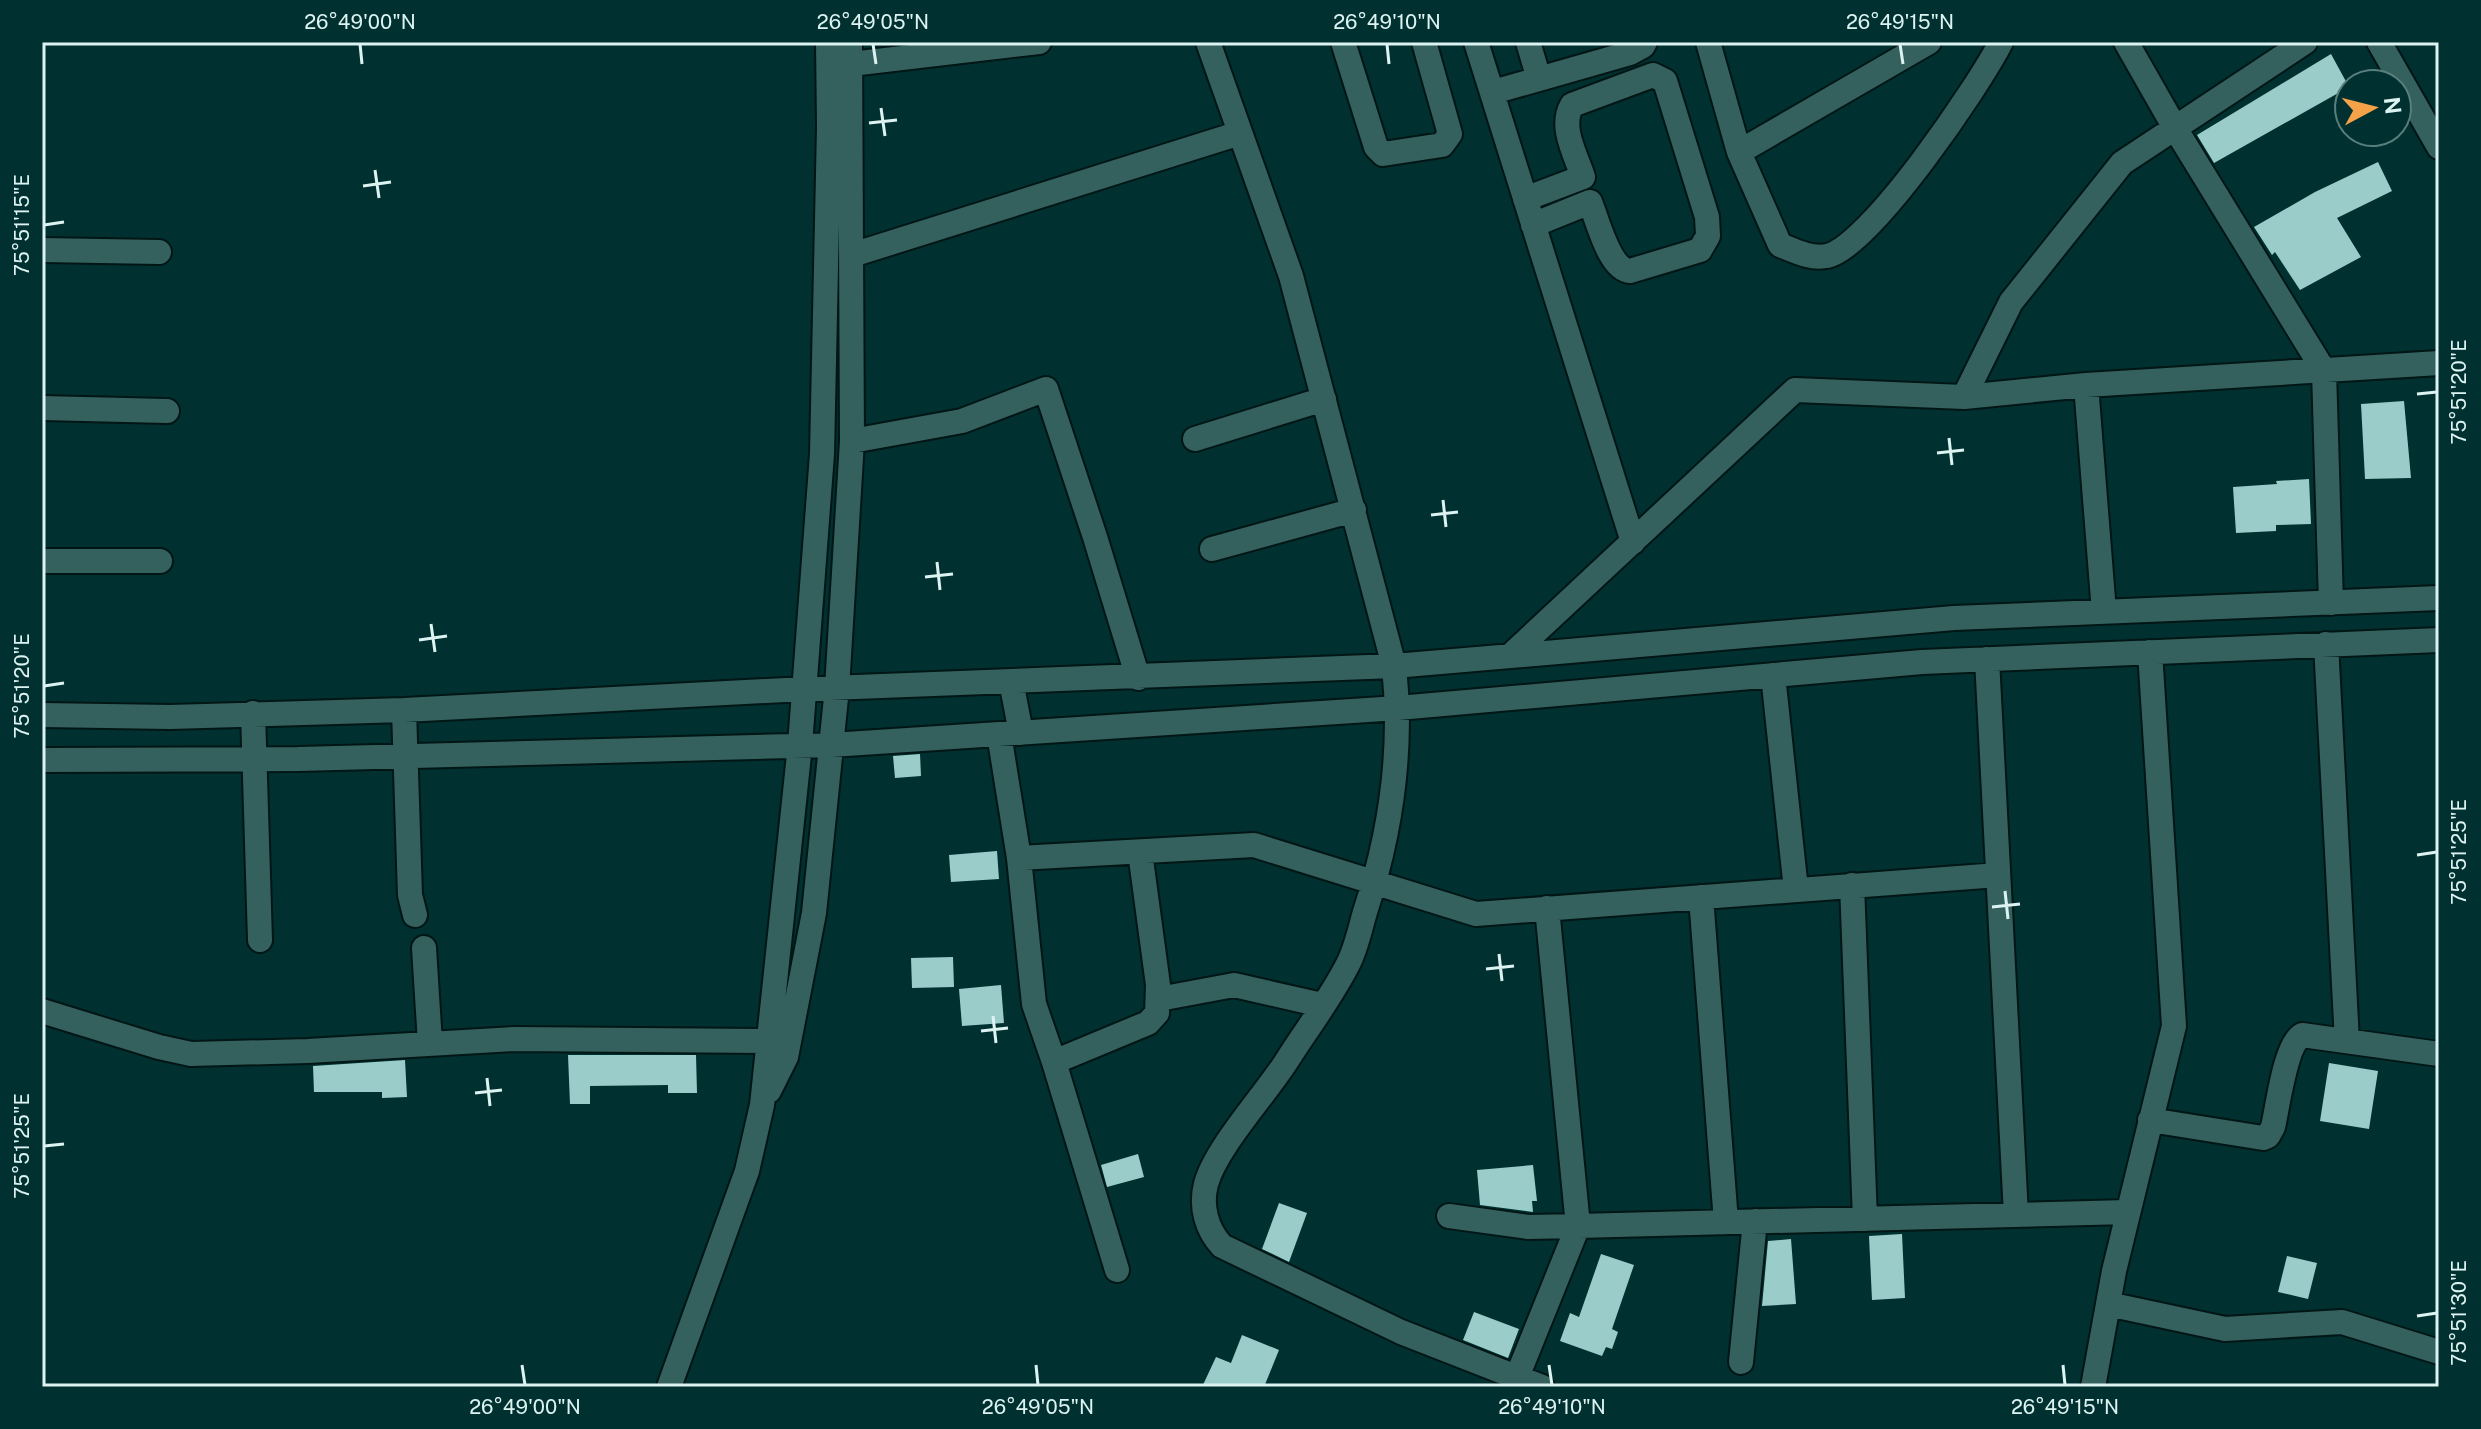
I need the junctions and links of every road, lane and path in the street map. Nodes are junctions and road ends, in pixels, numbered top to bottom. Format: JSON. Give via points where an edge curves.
{"nodes":[{"id":1,"x":828,"y":42,"type":"edge"},
{"id":2,"x":1039,"y":42,"type":"edge"},
{"id":3,"x":1208,"y":42,"type":"edge"},
{"id":4,"x":1343,"y":42,"type":"edge"},
{"id":5,"x":1424,"y":42,"type":"edge"},
{"id":6,"x":1476,"y":42,"type":"edge"},
{"id":7,"x":1528,"y":42,"type":"edge"},
{"id":8,"x":1645,"y":42,"type":"edge"},
{"id":9,"x":1708,"y":42,"type":"edge"},
{"id":10,"x":1929,"y":42,"type":"edge"},
{"id":11,"x":2001,"y":42,"type":"edge"},
{"id":12,"x":2126,"y":42,"type":"edge"},
{"id":13,"x":2305,"y":42,"type":"edge"},
{"id":14,"x":2379,"y":42,"type":"edge"},
{"id":15,"x":850,"y":53,"type":"edge"},
{"id":16,"x":1539,"y":79,"type":"junction"},
{"id":17,"x":1493,"y":92,"type":"junction"},
{"id":18,"x":2175,"y":128,"type":"junction"},
{"id":19,"x":1240,"y":133,"type":"junction"},
{"id":20,"x":2439,"y":147,"type":"edge"},
{"id":21,"x":1739,"y":152,"type":"junction"},
{"id":22,"x":1583,"y":177,"type":"junction"},
{"id":23,"x":1525,"y":199,"type":"junction"},
{"id":24,"x":1590,"y":202,"type":"junction"},
{"id":25,"x":1533,"y":225,"type":"junction"},
{"id":26,"x":42,"y":250,"type":"edge"},
{"id":27,"x":159,"y":252,"type":"dead end"},
{"id":28,"x":852,"y":255,"type":"junction"},
{"id":29,"x":2439,"y":363,"type":"edge"},
{"id":30,"x":2324,"y":371,"type":"junction"},
{"id":31,"x":2086,"y":385,"type":"junction"},
{"id":32,"x":1964,"y":397,"type":"junction"},
{"id":33,"x":1324,"y":399,"type":"junction"},
{"id":34,"x":42,"y":408,"type":"edge"},
{"id":35,"x":167,"y":411,"type":"dead end"},
{"id":36,"x":1195,"y":439,"type":"dead end"},
{"id":37,"x":852,"y":441,"type":"junction"},
{"id":38,"x":1354,"y":510,"type":"junction"},
{"id":39,"x":1633,"y":542,"type":"junction"},
{"id":40,"x":1212,"y":549,"type":"dead end"},
{"id":41,"x":42,"y":561,"type":"edge"},
{"id":42,"x":160,"y":561,"type":"dead end"},
{"id":43,"x":2439,"y":598,"type":"edge"},
{"id":44,"x":2331,"y":603,"type":"junction"},
{"id":45,"x":2104,"y":612,"type":"junction"},
{"id":46,"x":2439,"y":640,"type":"edge"},
{"id":47,"x":2326,"y":644,"type":"junction"},
{"id":48,"x":2150,"y":652,"type":"junction"},
{"id":49,"x":1510,"y":656,"type":"junction"},
{"id":50,"x":1987,"y":659,"type":"junction"},
{"id":51,"x":1394,"y":666,"type":"junction"},
{"id":52,"x":1773,"y":675,"type":"junction"},
{"id":53,"x":1138,"y":678,"type":"junction"},
{"id":54,"x":1011,"y":681,"type":"junction"},
{"id":55,"x":837,"y":688,"type":"junction"},
{"id":56,"x":804,"y":689,"type":"junction"},
{"id":57,"x":1398,"y":708,"type":"junction"},
{"id":58,"x":404,"y":710,"type":"junction"},
{"id":59,"x":253,"y":713,"type":"junction"},
{"id":60,"x":42,"y":715,"type":"edge"},
{"id":61,"x":1010,"y":733,"type":"junction"},
{"id":62,"x":800,"y":745,"type":"junction"},
{"id":63,"x":831,"y":745,"type":"junction"},
{"id":64,"x":407,"y":756,"type":"junction"},
{"id":65,"x":254,"y":759,"type":"junction"},
{"id":66,"x":42,"y":760,"type":"edge"},
{"id":67,"x":1140,"y":852,"type":"junction"},
{"id":68,"x":1019,"y":858,"type":"junction"},
{"id":69,"x":1998,"y":875,"type":"junction"},
{"id":70,"x":1375,"y":881,"type":"junction"},
{"id":71,"x":1852,"y":885,"type":"junction"},
{"id":72,"x":1796,"y":890,"type":"junction"},
{"id":73,"x":1701,"y":897,"type":"junction"},
{"id":74,"x":1547,"y":908,"type":"junction"},
{"id":75,"x":415,"y":915,"type":"dead end"},
{"id":76,"x":260,"y":940,"type":"dead end"},
{"id":77,"x":424,"y":948,"type":"dead end"},
{"id":78,"x":1159,"y":999,"type":"junction"},
{"id":79,"x":1322,"y":1005,"type":"junction"},
{"id":80,"x":42,"y":1011,"type":"edge"},
{"id":81,"x":2347,"y":1041,"type":"junction"},
{"id":82,"x":430,"y":1043,"type":"junction"},
{"id":83,"x":775,"y":1045,"type":"junction"},
{"id":84,"x":2439,"y":1054,"type":"edge"},
{"id":85,"x":1054,"y":1062,"type":"junction"},
{"id":86,"x":2150,"y":1120,"type":"junction"},
{"id":87,"x":2128,"y":1212,"type":"junction"},
{"id":88,"x":2016,"y":1215,"type":"junction"},
{"id":89,"x":1449,"y":1216,"type":"dead end"},
{"id":90,"x":1865,"y":1219,"type":"junction"},
{"id":91,"x":1755,"y":1221,"type":"junction"},
{"id":92,"x":1726,"y":1222,"type":"junction"},
{"id":93,"x":1578,"y":1226,"type":"junction"},
{"id":94,"x":1117,"y":1270,"type":"dead end"},
{"id":95,"x":2108,"y":1304,"type":"junction"},
{"id":96,"x":2439,"y":1352,"type":"edge"},
{"id":97,"x":1741,"y":1362,"type":"dead end"},
{"id":98,"x":1515,"y":1382,"type":"edge"},
{"id":99,"x":669,"y":1387,"type":"edge"},
{"id":100,"x":1542,"y":1387,"type":"edge"},
{"id":101,"x":2093,"y":1387,"type":"edge"}],
"edges":[{"from":1,"to":56,"type":"street","via":[[822,454]]},
{"from":2,"to":15,"type":"street"},
{"from":3,"to":19,"type":"street"},
{"from":4,"to":5,"type":"street","via":[[1376,147],[1392,155],[1442,145],[1450,134]]},
{"from":6,"to":17,"type":"street"},
{"from":7,"to":16,"type":"street"},
{"from":8,"to":16,"type":"street","via":[[1630,53]]},
{"from":9,"to":21,"type":"street"},
{"from":10,"to":21,"type":"street"},
{"from":11,"to":21,"type":"street","via":[[1948,127],[1898,191],[1856,239],[1829,256],[1806,256],[1780,245]]},
{"from":12,"to":18,"type":"street"},
{"from":13,"to":18,"type":"street"},
{"from":14,"to":20,"type":"street"},
{"from":15,"to":28,"type":"street"},
{"from":16,"to":17,"type":"street"},
{"from":17,"to":23,"type":"street"},
{"from":18,"to":30,"type":"street"},
{"from":18,"to":32,"type":"street","via":[[2122,163],[2011,302]]},
{"from":19,"to":28,"type":"street"},
{"from":19,"to":33,"type":"street","via":[[1291,276]]},
{"from":22,"to":23,"type":"street"},
{"from":22,"to":24,"type":"street"},
{"from":22,"to":24,"type":"street","via":[[1567,129],[1572,105],[1653,75],[1665,81],[1707,217],[1705,245],[1622,270]]},
{"from":23,"to":25,"type":"street"},
{"from":24,"to":25,"type":"street"},
{"from":25,"to":39,"type":"street"},
{"from":26,"to":27,"type":"street"},
{"from":28,"to":37,"type":"street"},
{"from":29,"to":30,"type":"street"},
{"from":30,"to":31,"type":"street"},
{"from":30,"to":44,"type":"street"},
{"from":31,"to":32,"type":"street"},
{"from":31,"to":45,"type":"street"},
{"from":32,"to":39,"type":"street","via":[[1795,390]]},
{"from":33,"to":36,"type":"street"},
{"from":33,"to":38,"type":"street"},
{"from":34,"to":35,"type":"street"},
{"from":37,"to":53,"type":"street","via":[[962,421],[1046,389]]},
{"from":37,"to":55,"type":"street"},
{"from":38,"to":40,"type":"street"},
{"from":38,"to":51,"type":"street"},
{"from":39,"to":49,"type":"street"},
{"from":41,"to":42,"type":"street"},
{"from":43,"to":44,"type":"street"},
{"from":44,"to":45,"type":"street"},
{"from":45,"to":49,"type":"street","via":[[1954,618]]},
{"from":46,"to":47,"type":"street"},
{"from":47,"to":48,"type":"street"},
{"from":47,"to":81,"type":"street"},
{"from":48,"to":50,"type":"street"},
{"from":48,"to":86,"type":"street","via":[[2174,1026]]},
{"from":49,"to":51,"type":"street"},
{"from":50,"to":52,"type":"street"},
{"from":50,"to":69,"type":"street"},
{"from":51,"to":53,"type":"street"},
{"from":51,"to":57,"type":"street"},
{"from":52,"to":57,"type":"street"},
{"from":52,"to":72,"type":"street"},
{"from":53,"to":54,"type":"street"},
{"from":54,"to":55,"type":"street"},
{"from":54,"to":61,"type":"street"},
{"from":55,"to":56,"type":"street"},
{"from":55,"to":63,"type":"street"},
{"from":56,"to":58,"type":"street"},
{"from":56,"to":62,"type":"street"},
{"from":57,"to":61,"type":"street"},
{"from":57,"to":70,"type":"street","via":[[1394,798]]},
{"from":58,"to":59,"type":"street"},
{"from":58,"to":64,"type":"street"},
{"from":59,"to":60,"type":"street"},
{"from":59,"to":65,"type":"street"},
{"from":61,"to":63,"type":"street"},
{"from":61,"to":68,"type":"street"},
{"from":62,"to":63,"type":"street"},
{"from":62,"to":64,"type":"street"},
{"from":62,"to":83,"type":"street"},
{"from":63,"to":83,"type":"street","via":[[814,913]]},
{"from":64,"to":65,"type":"street"},
{"from":64,"to":75,"type":"street"},
{"from":65,"to":66,"type":"street"},
{"from":65,"to":76,"type":"street"},
{"from":67,"to":68,"type":"street"},
{"from":67,"to":70,"type":"street","via":[[1254,845]]},
{"from":67,"to":78,"type":"street"},
{"from":68,"to":85,"type":"street","via":[[1034,1004]]},
{"from":69,"to":71,"type":"street"},
{"from":69,"to":88,"type":"street"},
{"from":70,"to":74,"type":"street","via":[[1476,914]]},
{"from":70,"to":79,"type":"street","via":[[1349,963]]},
{"from":71,"to":72,"type":"street"},
{"from":71,"to":90,"type":"street"},
{"from":72,"to":73,"type":"street"},
{"from":73,"to":74,"type":"street"},
{"from":73,"to":92,"type":"street"},
{"from":74,"to":93,"type":"street"},
{"from":77,"to":82,"type":"street"},
{"from":78,"to":79,"type":"street","via":[[1234,985]]},
{"from":78,"to":85,"type":"street","via":[[1157,1013],[1148,1023]]},
{"from":79,"to":98,"type":"street","via":[[1215,1162],[1205,1187],[1210,1233],[1222,1246]]},
{"from":80,"to":82,"type":"street","via":[[191,1054]]},
{"from":81,"to":84,"type":"street"},
{"from":81,"to":86,"type":"street","via":[[2296,1038],[2268,1136]]},
{"from":82,"to":83,"type":"street","via":[[556,1039]]},
{"from":83,"to":99,"type":"street","via":[[786,1057],[762,1105],[747,1171]]},
{"from":85,"to":94,"type":"street"},
{"from":86,"to":87,"type":"street"},
{"from":87,"to":88,"type":"street"},
{"from":87,"to":95,"type":"street"},
{"from":88,"to":90,"type":"street"},
{"from":89,"to":93,"type":"street","via":[[1528,1227]]},
{"from":90,"to":91,"type":"street"},
{"from":91,"to":92,"type":"street"},
{"from":91,"to":97,"type":"street"},
{"from":92,"to":93,"type":"street"},
{"from":93,"to":98,"type":"street"},
{"from":95,"to":96,"type":"street","via":[[2225,1329],[2342,1322]]},
{"from":95,"to":101,"type":"street"},
{"from":98,"to":100,"type":"street"}]}
